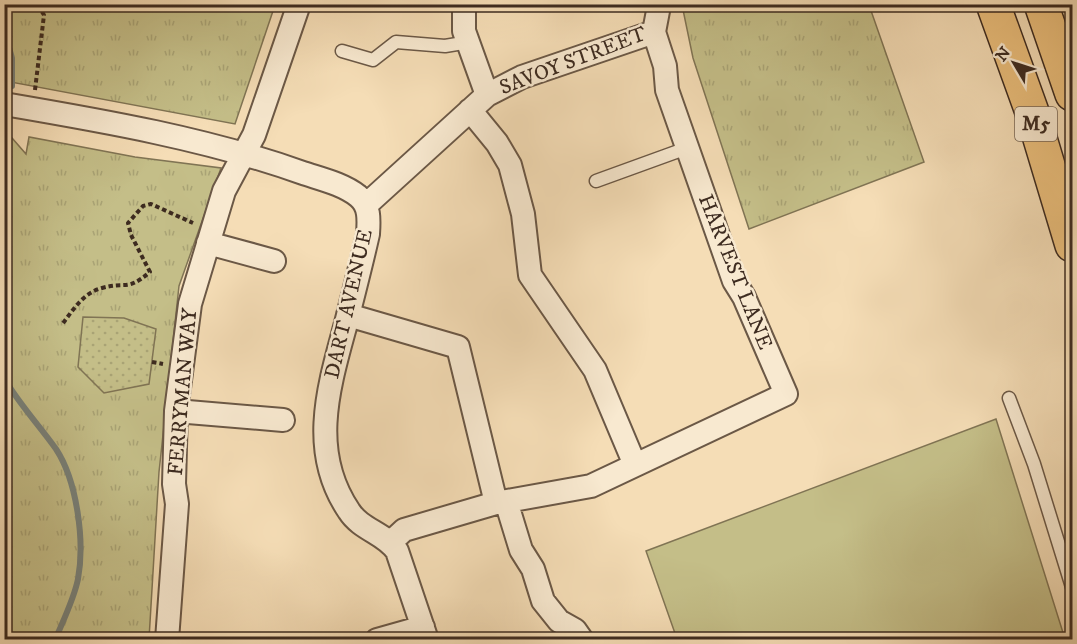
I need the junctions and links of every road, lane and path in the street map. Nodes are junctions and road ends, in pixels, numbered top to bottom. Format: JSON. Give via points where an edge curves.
{"nodes":[{"id":1,"x":38,"y":4,"type":"edge"},
{"id":2,"x":299,"y":4,"type":"edge"},
{"id":3,"x":464,"y":4,"type":"edge"},
{"id":4,"x":656,"y":4,"type":"edge"},
{"id":5,"x":993,"y":4,"type":"edge"},
{"id":6,"x":1041,"y":4,"type":"edge"},
{"id":7,"x":654,"y":32,"type":"junction"},
{"id":8,"x":469,"y":42,"type":"junction"},
{"id":9,"x":342,"y":51,"type":"dead end"},
{"id":10,"x":1072,"y":94,"type":"edge"},
{"id":11,"x":487,"y":95,"type":"junction"},
{"id":12,"x":4,"y":104,"type":"edge"},
{"id":13,"x":33,"y":109,"type":"junction"},
{"id":14,"x":470,"y":110,"type":"junction"},
{"id":15,"x":687,"y":148,"type":"junction"},
{"id":16,"x":246,"y":154,"type":"junction"},
{"id":17,"x":596,"y":181,"type":"dead end"},
{"id":18,"x":366,"y":205,"type":"junction"},
{"id":19,"x":216,"y":216,"type":"junction"},
{"id":20,"x":208,"y":243,"type":"junction"},
{"id":21,"x":1072,"y":245,"type":"edge"},
{"id":22,"x":274,"y":261,"type":"dead end"},
{"id":23,"x":348,"y":315,"type":"junction"},
{"id":24,"x":63,"y":323,"type":"dead end"},
{"id":25,"x":1009,"y":398,"type":"dead end"},
{"id":26,"x":177,"y":411,"type":"junction"},
{"id":27,"x":283,"y":420,"type":"dead end"},
{"id":28,"x":635,"y":465,"type":"junction"},
{"id":29,"x":501,"y":502,"type":"junction"},
{"id":30,"x":391,"y":542,"type":"junction"},
{"id":31,"x":1072,"y":587,"type":"edge"},
{"id":32,"x":425,"y":633,"type":"edge"},
{"id":33,"x":167,"y":639,"type":"edge"},
{"id":34,"x":377,"y":639,"type":"edge"},
{"id":35,"x":582,"y":639,"type":"edge"}],
"edges":[{"from":1,"to":13,"type":"path","via":[[44,15]]},
{"from":2,"to":16,"type":"street","name":"FERRYMAN WAY"},
{"from":3,"to":8,"type":"street","via":[[464,31]]},
{"from":4,"to":7,"type":"street","name":"SAVOY STREET"},
{"from":5,"to":21,"type":"highway","number":"M5","via":[[1032,112]]},
{"from":6,"to":10,"type":"highway","number":"M5"},
{"from":7,"to":11,"type":"street","name":"SAVOY STREET","via":[[522,77]]},
{"from":7,"to":15,"type":"street","name":"HARVEST LANE","via":[[665,66],[667,90]]},
{"from":8,"to":9,"type":"lane","via":[[445,46],[396,42],[373,60]]},
{"from":8,"to":11,"type":"street"},
{"from":11,"to":14,"type":"street","name":"SAVOY STREET"},
{"from":12,"to":13,"type":"street","name":"DART AVENUE"},
{"from":13,"to":16,"type":"street","name":"DART AVENUE"},
{"from":14,"to":18,"type":"street","name":"SAVOY STREET"},
{"from":14,"to":28,"type":"street","via":[[497,142],[510,165],[523,214],[530,275],[595,369]]},
{"from":15,"to":17,"type":"lane"},
{"from":15,"to":28,"type":"street","name":"HARVEST LANE","via":[[734,281],[786,394]]},
{"from":16,"to":18,"type":"street","name":"DART AVENUE","via":[[344,188]]},
{"from":16,"to":19,"type":"street","name":"FERRYMAN WAY","via":[[231,175]]},
{"from":18,"to":23,"type":"street","name":"DART AVENUE","via":[[368,234]]},
{"from":19,"to":20,"type":"street","name":"FERRYMAN WAY"},
{"from":19,"to":24,"type":"path","via":[[196,224],[151,204],[143,206],[128,223],[150,272],[134,285],[100,288],[88,295]]},
{"from":20,"to":22,"type":"street"},
{"from":20,"to":26,"type":"street","name":"FERRYMAN WAY","via":[[190,304]]},
{"from":23,"to":29,"type":"street","via":[[458,347]]},
{"from":23,"to":30,"type":"street","name":"DART AVENUE","via":[[325,408],[329,458],[348,510],[367,529]]},
{"from":25,"to":31,"type":"lane"},
{"from":26,"to":27,"type":"street"},
{"from":26,"to":33,"type":"street","name":"FERRYMAN WAY","via":[[177,515]]},
{"from":28,"to":29,"type":"street","via":[[591,486]]},
{"from":29,"to":30,"type":"street","via":[[404,530]]},
{"from":29,"to":35,"type":"street","via":[[533,569],[543,601],[559,621]]},
{"from":30,"to":32,"type":"street"},
{"from":32,"to":34,"type":"street"}]}
